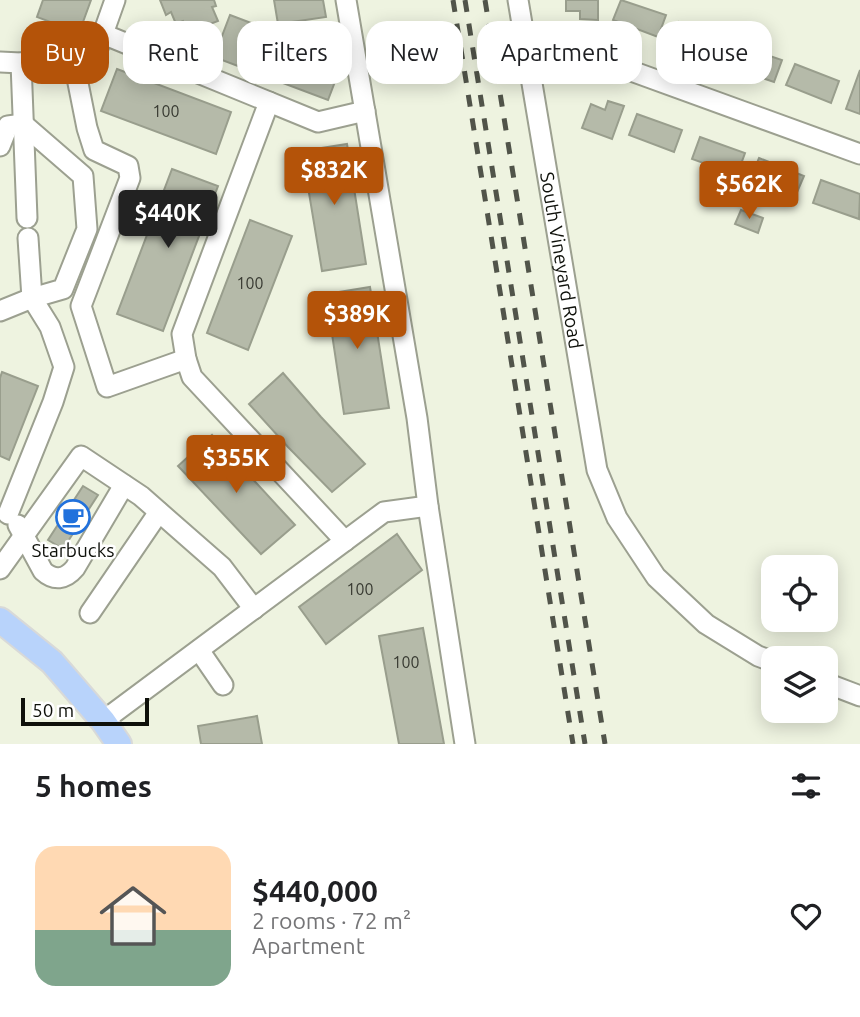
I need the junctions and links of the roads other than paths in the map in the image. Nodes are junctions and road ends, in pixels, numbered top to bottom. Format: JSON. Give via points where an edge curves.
{"nodes":[{"id":1,"x":115,"y":0,"type":"edge"},
{"id":2,"x":346,"y":0,"type":"edge"},
{"id":3,"x":518,"y":0,"type":"edge"},
{"id":4,"x":108,"y":21,"type":"edge"},
{"id":5,"x":521,"y":21,"type":"edge"},
{"id":6,"x":109,"y":36,"type":"edge"},
{"id":7,"x":0,"y":62,"type":"edge"},
{"id":8,"x":21,"y":63,"type":"edge"},
{"id":9,"x":642,"y":75,"type":"edge"},
{"id":10,"x":22,"y":84,"type":"edge"},
{"id":11,"x":78,"y":84,"type":"edge"},
{"id":12,"x":532,"y":84,"type":"edge"},
{"id":13,"x":269,"y":102,"type":"junction"},
{"id":14,"x":365,"y":111,"type":"junction"},
{"id":15,"x":23,"y":124,"type":"junction"},
{"id":16,"x":0,"y":146,"type":"edge"},
{"id":17,"x":860,"y":154,"type":"edge"},
{"id":18,"x":27,"y":218,"type":"dead end"},
{"id":19,"x":28,"y":238,"type":"dead end"},
{"id":20,"x":32,"y":298,"type":"junction"},
{"id":21,"x":0,"y":311,"type":"edge"},
{"id":22,"x":186,"y":359,"type":"junction"},
{"id":23,"x":124,"y":485,"type":"junction"},
{"id":24,"x":428,"y":506,"type":"junction"},
{"id":25,"x":4,"y":511,"type":"edge"},
{"id":26,"x":159,"y":512,"type":"junction"},
{"id":27,"x":23,"y":534,"type":"junction"},
{"id":28,"x":345,"y":541,"type":"junction"},
{"id":29,"x":0,"y":569,"type":"edge"},
{"id":30,"x":254,"y":609,"type":"junction"},
{"id":31,"x":90,"y":612,"type":"dead end"},
{"id":32,"x":0,"y":620,"type":"edge"},
{"id":33,"x":199,"y":650,"type":"junction"},
{"id":34,"x":761,"y":657,"type":"edge"},
{"id":35,"x":223,"y":685,"type":"dead end"},
{"id":36,"x":838,"y":688,"type":"edge"},
{"id":37,"x":860,"y":696,"type":"edge"},
{"id":38,"x":103,"y":721,"type":"junction"},
{"id":39,"x":118,"y":744,"type":"edge"},
{"id":40,"x":466,"y":744,"type":"edge"}],
"edges":[{"from":1,"to":4,"type":"street"},
{"from":2,"to":14,"type":"street"},
{"from":3,"to":5,"type":"street","name":"South Vineyard Road"},
{"from":6,"to":13,"type":"street"},
{"from":7,"to":8,"type":"street"},
{"from":9,"to":17,"type":"street"},
{"from":10,"to":15,"type":"street"},
{"from":11,"to":22,"type":"street","via":[[94,150],[128,166],[130,178],[81,306],[107,387]]},
{"from":12,"to":34,"type":"street","name":"South Vineyard Road","via":[[597,470],[617,518],[656,577],[705,625]]},
{"from":13,"to":14,"type":"street","via":[[318,122]]},
{"from":13,"to":22,"type":"street","via":[[182,334]]},
{"from":14,"to":24,"type":"street"},
{"from":15,"to":16,"type":"street","via":[[8,126]]},
{"from":15,"to":18,"type":"street"},
{"from":15,"to":20,"type":"street","via":[[83,176],[87,229],[63,289]]},
{"from":19,"to":20,"type":"street"},
{"from":20,"to":21,"type":"street"},
{"from":20,"to":25,"type":"street","via":[[50,327],[64,367]]},
{"from":22,"to":28,"type":"street","via":[[192,377]]},
{"from":23,"to":26,"type":"street"},
{"from":23,"to":27,"type":"street","via":[[81,456]]},
{"from":23,"to":27,"type":"street","via":[[69,575],[61,579],[43,571]]},
{"from":24,"to":28,"type":"street","via":[[384,512]]},
{"from":24,"to":40,"type":"street"},
{"from":25,"to":27,"type":"street"},
{"from":26,"to":30,"type":"street","via":[[222,567]]},
{"from":26,"to":31,"type":"street"},
{"from":27,"to":29,"type":"street"},
{"from":28,"to":30,"type":"street"},
{"from":30,"to":33,"type":"street"},
{"from":32,"to":38,"type":"main road","via":[[52,662]]},
{"from":33,"to":35,"type":"street"},
{"from":33,"to":38,"type":"street"},
{"from":36,"to":37,"type":"street"},
{"from":38,"to":39,"type":"main road"}]}
